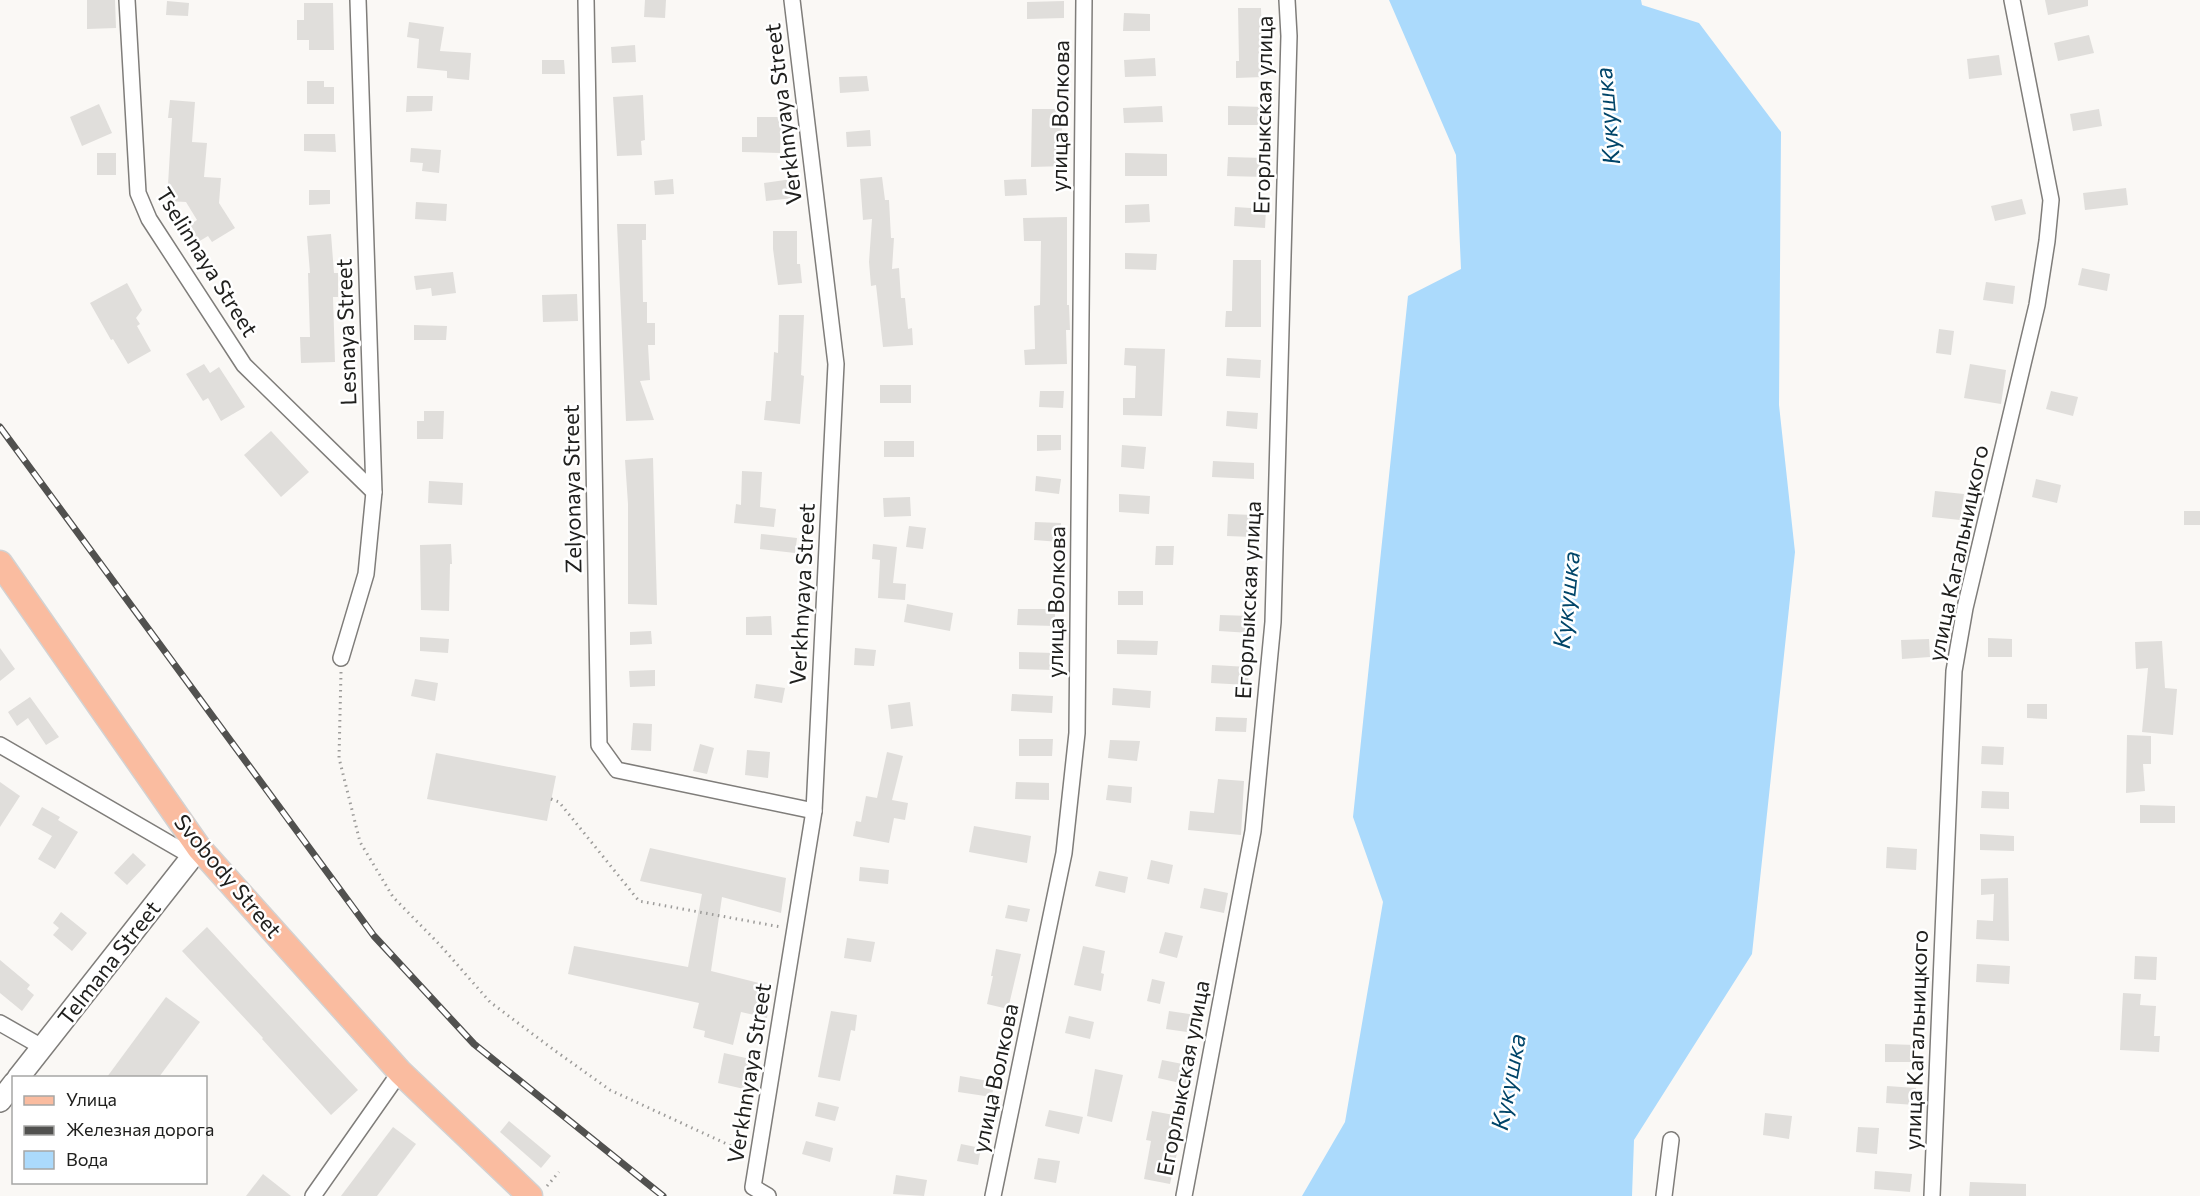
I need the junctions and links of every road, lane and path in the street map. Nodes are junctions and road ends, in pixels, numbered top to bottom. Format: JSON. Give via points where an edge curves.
{"nodes":[{"id":1,"x":127,"y":0,"type":"edge"},
{"id":2,"x":358,"y":0,"type":"edge"},
{"id":3,"x":586,"y":0,"type":"edge"},
{"id":4,"x":792,"y":0,"type":"edge"},
{"id":5,"x":1084,"y":0,"type":"edge"},
{"id":6,"x":1287,"y":0,"type":"edge"},
{"id":7,"x":2012,"y":0,"type":"edge"},
{"id":8,"x":374,"y":492,"type":"junction"},
{"id":9,"x":0,"y":563,"type":"edge"},
{"id":10,"x":341,"y":658,"type":"joint"},
{"id":11,"x":0,"y":745,"type":"edge"},
{"id":12,"x":551,"y":799,"type":"dead end"},
{"id":13,"x":814,"y":811,"type":"junction"},
{"id":14,"x":196,"y":852,"type":"junction"},
{"id":15,"x":795,"y":929,"type":"junction"},
{"id":16,"x":0,"y":1023,"type":"edge"},
{"id":17,"x":42,"y":1047,"type":"junction"},
{"id":18,"x":400,"y":1072,"type":"junction"},
{"id":19,"x":19,"y":1076,"type":"edge"},
{"id":20,"x":12,"y":1086,"type":"edge"},
{"id":21,"x":0,"y":1101,"type":"edge"},
{"id":22,"x":1671,"y":1140,"type":"dead end"},
{"id":23,"x":758,"y":1158,"type":"junction"},
{"id":24,"x":560,"y":1172,"type":"dead end"},
{"id":25,"x":313,"y":1196,"type":"edge"},
{"id":26,"x":536,"y":1196,"type":"edge"},
{"id":27,"x":768,"y":1196,"type":"edge"},
{"id":28,"x":993,"y":1196,"type":"edge"},
{"id":29,"x":1184,"y":1196,"type":"edge"},
{"id":30,"x":1665,"y":1196,"type":"edge"},
{"id":31,"x":1932,"y":1196,"type":"edge"}],
"edges":[{"from":1,"to":8,"type":"street","name":"Tselinnaya Street","via":[[138,193],[149,219],[244,364]]},
{"from":2,"to":8,"type":"street","name":"Lesnaya Street"},
{"from":3,"to":13,"type":"street","name":"Zelyonaya Street","via":[[599,745],[617,770]]},
{"from":4,"to":13,"type":"street","name":"Verkhnyaya Street","via":[[836,364]]},
{"from":5,"to":28,"type":"street","name":"улица Волкова","via":[[1077,733],[1064,853]]},
{"from":6,"to":29,"type":"street","name":"Егорлыкская улица","via":[[1273,622],[1253,831]]},
{"from":7,"to":31,"type":"street","name":"улица Кагальницкого","via":[[2051,200],[2035,315],[1965,608],[1954,671]]},
{"from":8,"to":10,"type":"street","name":"Lesnaya Street","via":[[366,574]]},
{"from":9,"to":14,"type":"main road","name":"Svobody Street"},
{"from":10,"to":23,"type":"path","via":[[339,758],[360,842],[393,897],[490,1002],[554,1050],[610,1090]]},
{"from":11,"to":14,"type":"street"},
{"from":12,"to":15,"type":"path","via":[[559,802],[639,901]]},
{"from":13,"to":15,"type":"street","name":"Verkhnyaya Street"},
{"from":14,"to":17,"type":"main road","name":"Telmana Street"},
{"from":14,"to":18,"type":"main road","name":"Svobody Street"},
{"from":15,"to":23,"type":"street","name":"Verkhnyaya Street"},
{"from":16,"to":17,"type":"street"},
{"from":17,"to":19,"type":"main road","name":"Telmana Street"},
{"from":18,"to":25,"type":"street"},
{"from":18,"to":26,"type":"main road","name":"Svobody Street"},
{"from":20,"to":21,"type":"main road"},
{"from":22,"to":30,"type":"street"},
{"from":23,"to":27,"type":"street","name":"Verkhnyaya Street","via":[[753,1187]]},
{"from":24,"to":26,"type":"path"}]}
